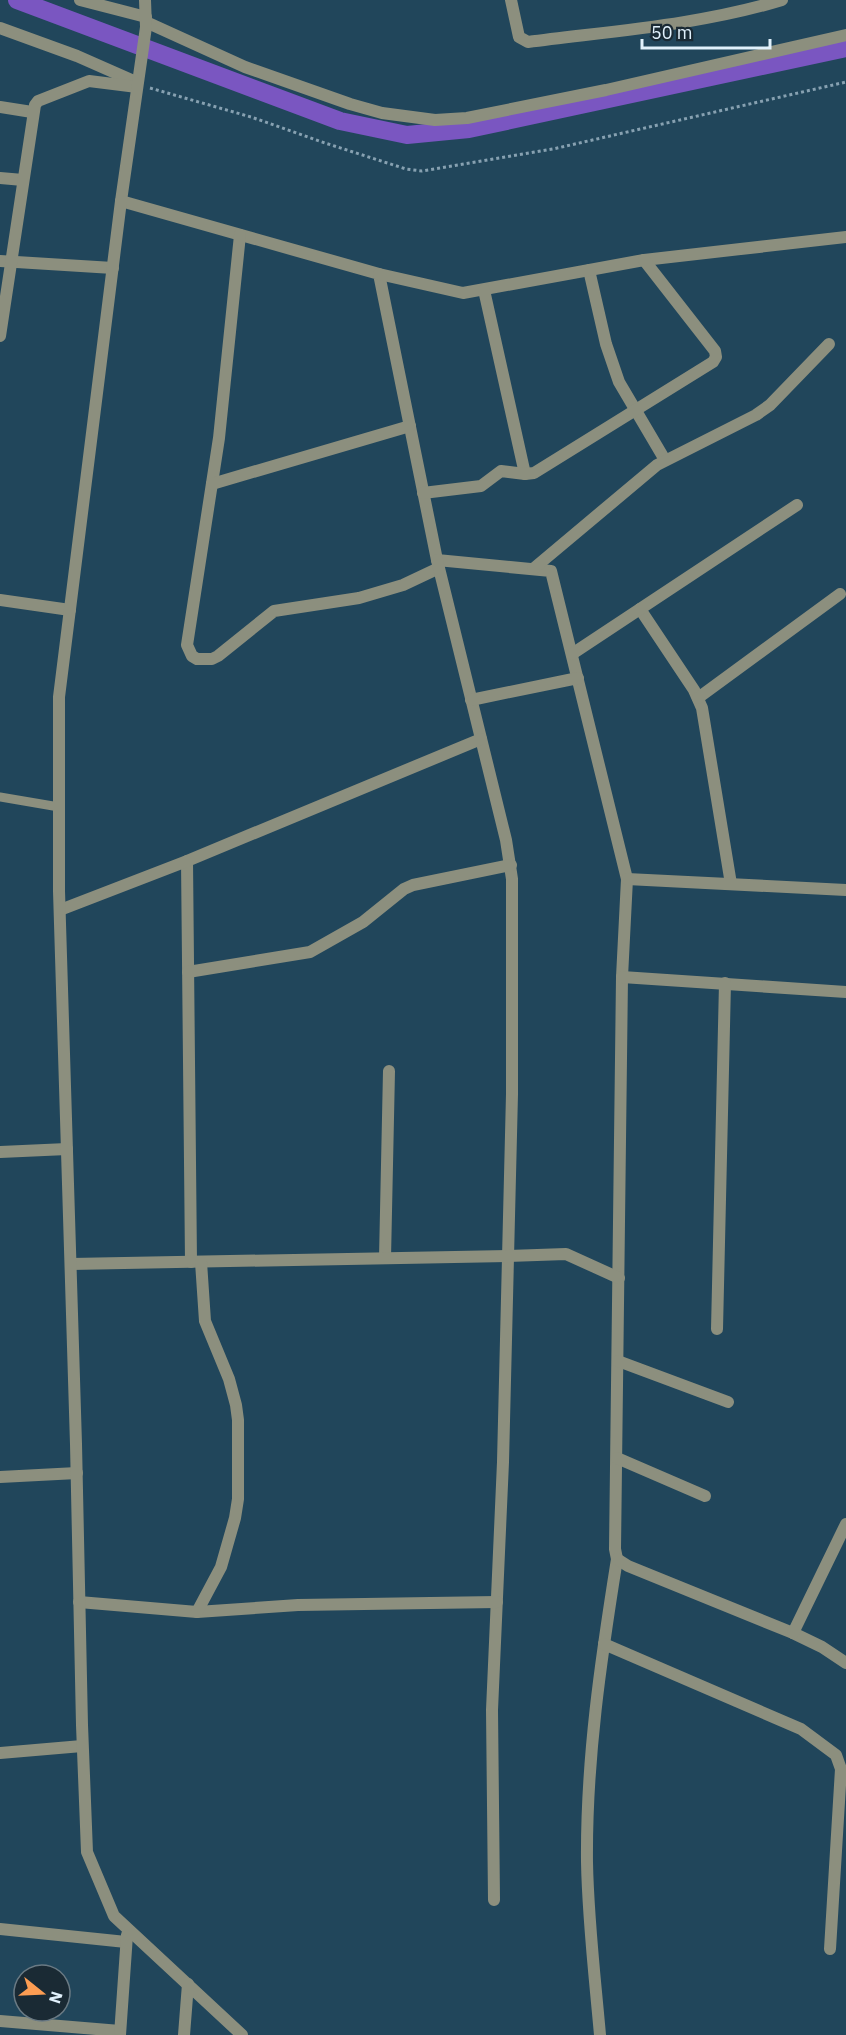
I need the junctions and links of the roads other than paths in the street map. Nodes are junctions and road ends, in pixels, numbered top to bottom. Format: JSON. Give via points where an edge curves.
{"nodes":[{"id":1,"x":80,"y":0,"type":"edge"},
{"id":2,"x":145,"y":0,"type":"edge"},
{"id":3,"x":511,"y":0,"type":"edge"},
{"id":4,"x":782,"y":0,"type":"edge"},
{"id":5,"x":146,"y":22,"type":"junction"},
{"id":6,"x":0,"y":28,"type":"edge"},
{"id":7,"x":846,"y":35,"type":"edge"},
{"id":8,"x":138,"y":83,"type":"junction"},
{"id":9,"x":0,"y":107,"type":"edge"},
{"id":10,"x":32,"y":112,"type":"junction"},
{"id":11,"x":0,"y":178,"type":"edge"},
{"id":12,"x":23,"y":180,"type":"junction"},
{"id":13,"x":121,"y":201,"type":"junction"},
{"id":14,"x":240,"y":235,"type":"junction"},
{"id":15,"x":846,"y":237,"type":"edge"},
{"id":16,"x":644,"y":260,"type":"junction"},
{"id":17,"x":6,"y":262,"type":"edge"},
{"id":18,"x":112,"y":268,"type":"junction"},
{"id":19,"x":589,"y":270,"type":"junction"},
{"id":20,"x":378,"y":274,"type":"junction"},
{"id":21,"x":484,"y":290,"type":"junction"},
{"id":22,"x":0,"y":336,"type":"edge"},
{"id":23,"x":829,"y":344,"type":"dead end"},
{"id":24,"x":635,"y":411,"type":"junction"},
{"id":25,"x":410,"y":426,"type":"junction"},
{"id":26,"x":665,"y":460,"type":"junction"},
{"id":27,"x":525,"y":474,"type":"junction"},
{"id":28,"x":212,"y":484,"type":"junction"},
{"id":29,"x":423,"y":493,"type":"junction"},
{"id":30,"x":797,"y":505,"type":"dead end"},
{"id":31,"x":438,"y":564,"type":"junction"},
{"id":32,"x":533,"y":569,"type":"junction"},
{"id":33,"x":840,"y":594,"type":"dead end"},
{"id":34,"x":0,"y":600,"type":"edge"},
{"id":35,"x":640,"y":609,"type":"junction"},
{"id":36,"x":70,"y":610,"type":"junction"},
{"id":37,"x":572,"y":654,"type":"junction"},
{"id":38,"x":578,"y":678,"type":"junction"},
{"id":39,"x":698,"y":698,"type":"junction"},
{"id":40,"x":471,"y":700,"type":"junction"},
{"id":41,"x":481,"y":740,"type":"junction"},
{"id":42,"x":0,"y":797,"type":"edge"},
{"id":43,"x":59,"y":807,"type":"junction"},
{"id":44,"x":187,"y":861,"type":"junction"},
{"id":45,"x":511,"y":865,"type":"junction"},
{"id":46,"x":627,"y":879,"type":"junction"},
{"id":47,"x":731,"y":884,"type":"junction"},
{"id":48,"x":846,"y":890,"type":"edge"},
{"id":49,"x":60,"y":910,"type":"junction"},
{"id":50,"x":188,"y":972,"type":"junction"},
{"id":51,"x":622,"y":977,"type":"junction"},
{"id":52,"x":725,"y":983,"type":"junction"},
{"id":53,"x":846,"y":992,"type":"edge"},
{"id":54,"x":389,"y":1071,"type":"dead end"},
{"id":55,"x":67,"y":1149,"type":"junction"},
{"id":56,"x":0,"y":1152,"type":"edge"},
{"id":57,"x":508,"y":1256,"type":"junction"},
{"id":58,"x":385,"y":1258,"type":"junction"},
{"id":59,"x":196,"y":1262,"type":"junction"},
{"id":60,"x":71,"y":1264,"type":"junction"},
{"id":61,"x":620,"y":1278,"type":"junction"},
{"id":62,"x":717,"y":1329,"type":"dead end"},
{"id":63,"x":618,"y":1361,"type":"junction"},
{"id":64,"x":728,"y":1402,"type":"dead end"},
{"id":65,"x":617,"y":1458,"type":"junction"},
{"id":66,"x":77,"y":1473,"type":"junction"},
{"id":67,"x":0,"y":1477,"type":"edge"},
{"id":68,"x":705,"y":1496,"type":"dead end"},
{"id":69,"x":846,"y":1524,"type":"edge"},
{"id":70,"x":617,"y":1559,"type":"junction"},
{"id":71,"x":79,"y":1602,"type":"junction"},
{"id":72,"x":497,"y":1602,"type":"junction"},
{"id":73,"x":197,"y":1612,"type":"junction"},
{"id":74,"x":793,"y":1633,"type":"junction"},
{"id":75,"x":604,"y":1644,"type":"junction"},
{"id":76,"x":846,"y":1663,"type":"edge"},
{"id":77,"x":82,"y":1746,"type":"junction"},
{"id":78,"x":0,"y":1753,"type":"edge"},
{"id":79,"x":494,"y":1900,"type":"dead end"},
{"id":80,"x":128,"y":1928,"type":"junction"},
{"id":81,"x":0,"y":1929,"type":"edge"},
{"id":82,"x":126,"y":1941,"type":"junction"},
{"id":83,"x":830,"y":1949,"type":"dead end"},
{"id":84,"x":188,"y":1984,"type":"junction"},
{"id":85,"x":0,"y":2020,"type":"edge"},
{"id":86,"x":120,"y":2033,"type":"edge"},
{"id":87,"x":184,"y":2035,"type":"edge"},
{"id":88,"x":242,"y":2035,"type":"edge"},
{"id":89,"x":600,"y":2035,"type":"edge"}],
"edges":[{"from":1,"to":5,"type":"street"},
{"from":2,"to":5,"type":"street"},
{"from":3,"to":4,"type":"street","via":[[519,37],[528,42],[684,22]]},
{"from":5,"to":7,"type":"street","via":[[245,67],[350,104],[435,120],[467,118],[594,92]]},
{"from":5,"to":8,"type":"street"},
{"from":6,"to":8,"type":"street"},
{"from":8,"to":10,"type":"street","via":[[89,81],[38,101]]},
{"from":8,"to":13,"type":"street"},
{"from":9,"to":10,"type":"street"},
{"from":10,"to":12,"type":"street"},
{"from":11,"to":12,"type":"street"},
{"from":12,"to":17,"type":"street"},
{"from":13,"to":14,"type":"street"},
{"from":13,"to":18,"type":"street"},
{"from":14,"to":20,"type":"street"},
{"from":14,"to":28,"type":"street"},
{"from":15,"to":16,"type":"street"},
{"from":16,"to":19,"type":"street"},
{"from":16,"to":24,"type":"street","via":[[716,357]]},
{"from":17,"to":18,"type":"street"},
{"from":17,"to":22,"type":"street"},
{"from":18,"to":36,"type":"street"},
{"from":19,"to":21,"type":"street"},
{"from":19,"to":24,"type":"street","via":[[606,344],[619,382]]},
{"from":20,"to":21,"type":"street","via":[[464,293]]},
{"from":20,"to":25,"type":"street"},
{"from":21,"to":27,"type":"street"},
{"from":23,"to":26,"type":"street","via":[[756,415]]},
{"from":24,"to":26,"type":"street"},
{"from":24,"to":27,"type":"street","via":[[534,473]]},
{"from":25,"to":28,"type":"street"},
{"from":25,"to":29,"type":"street"},
{"from":26,"to":32,"type":"street"},
{"from":27,"to":29,"type":"street","via":[[501,471],[481,486]]},
{"from":28,"to":31,"type":"street","via":[[187,645],[197,659],[212,660],[274,611],[359,598],[403,585]]},
{"from":29,"to":31,"type":"street"},
{"from":30,"to":35,"type":"street"},
{"from":31,"to":32,"type":"street"},
{"from":31,"to":40,"type":"street"},
{"from":32,"to":37,"type":"street","via":[[551,571]]},
{"from":33,"to":39,"type":"street"},
{"from":34,"to":36,"type":"street"},
{"from":35,"to":37,"type":"street"},
{"from":35,"to":39,"type":"street"},
{"from":36,"to":43,"type":"street","via":[[59,697]]},
{"from":37,"to":38,"type":"street"},
{"from":38,"to":40,"type":"street"},
{"from":38,"to":46,"type":"street"},
{"from":39,"to":47,"type":"street"},
{"from":40,"to":41,"type":"street"},
{"from":41,"to":44,"type":"street"},
{"from":41,"to":45,"type":"street"},
{"from":42,"to":43,"type":"lane"},
{"from":43,"to":49,"type":"street"},
{"from":44,"to":49,"type":"street"},
{"from":44,"to":50,"type":"street"},
{"from":45,"to":50,"type":"street","via":[[413,885],[363,922],[310,952]]},
{"from":45,"to":57,"type":"street"},
{"from":46,"to":47,"type":"street"},
{"from":46,"to":51,"type":"street"},
{"from":47,"to":48,"type":"street"},
{"from":49,"to":55,"type":"street"},
{"from":50,"to":59,"type":"street"},
{"from":51,"to":52,"type":"street"},
{"from":51,"to":61,"type":"street"},
{"from":52,"to":53,"type":"street"},
{"from":52,"to":62,"type":"street"},
{"from":54,"to":58,"type":"street"},
{"from":55,"to":56,"type":"street"},
{"from":55,"to":60,"type":"street"},
{"from":57,"to":58,"type":"street"},
{"from":57,"to":61,"type":"street","via":[[566,1254]]},
{"from":57,"to":72,"type":"street"},
{"from":58,"to":59,"type":"street"},
{"from":59,"to":60,"type":"street"},
{"from":59,"to":73,"type":"street","via":[[205,1321],[229,1379],[238,1420],[237,1508],[216,1578]]},
{"from":60,"to":66,"type":"street"},
{"from":61,"to":63,"type":"street"},
{"from":63,"to":64,"type":"street"},
{"from":63,"to":65,"type":"street"},
{"from":65,"to":68,"type":"street"},
{"from":65,"to":70,"type":"street"},
{"from":66,"to":67,"type":"street"},
{"from":66,"to":71,"type":"street"},
{"from":69,"to":74,"type":"street"},
{"from":70,"to":74,"type":"street"},
{"from":70,"to":75,"type":"street"},
{"from":71,"to":73,"type":"street"},
{"from":71,"to":77,"type":"street"},
{"from":72,"to":73,"type":"street","via":[[298,1605]]},
{"from":72,"to":79,"type":"street","via":[[492,1710]]},
{"from":74,"to":76,"type":"street"},
{"from":75,"to":83,"type":"street","via":[[801,1729],[836,1755],[841,1769]]},
{"from":75,"to":89,"type":"street","via":[[593,1739],[587,1861]]},
{"from":77,"to":78,"type":"street"},
{"from":77,"to":80,"type":"street","via":[[87,1852],[114,1916]]},
{"from":80,"to":82,"type":"street"},
{"from":80,"to":84,"type":"street"},
{"from":81,"to":82,"type":"street"},
{"from":82,"to":86,"type":"street"},
{"from":84,"to":87,"type":"street"},
{"from":84,"to":88,"type":"street"},
{"from":85,"to":86,"type":"street"}]}
